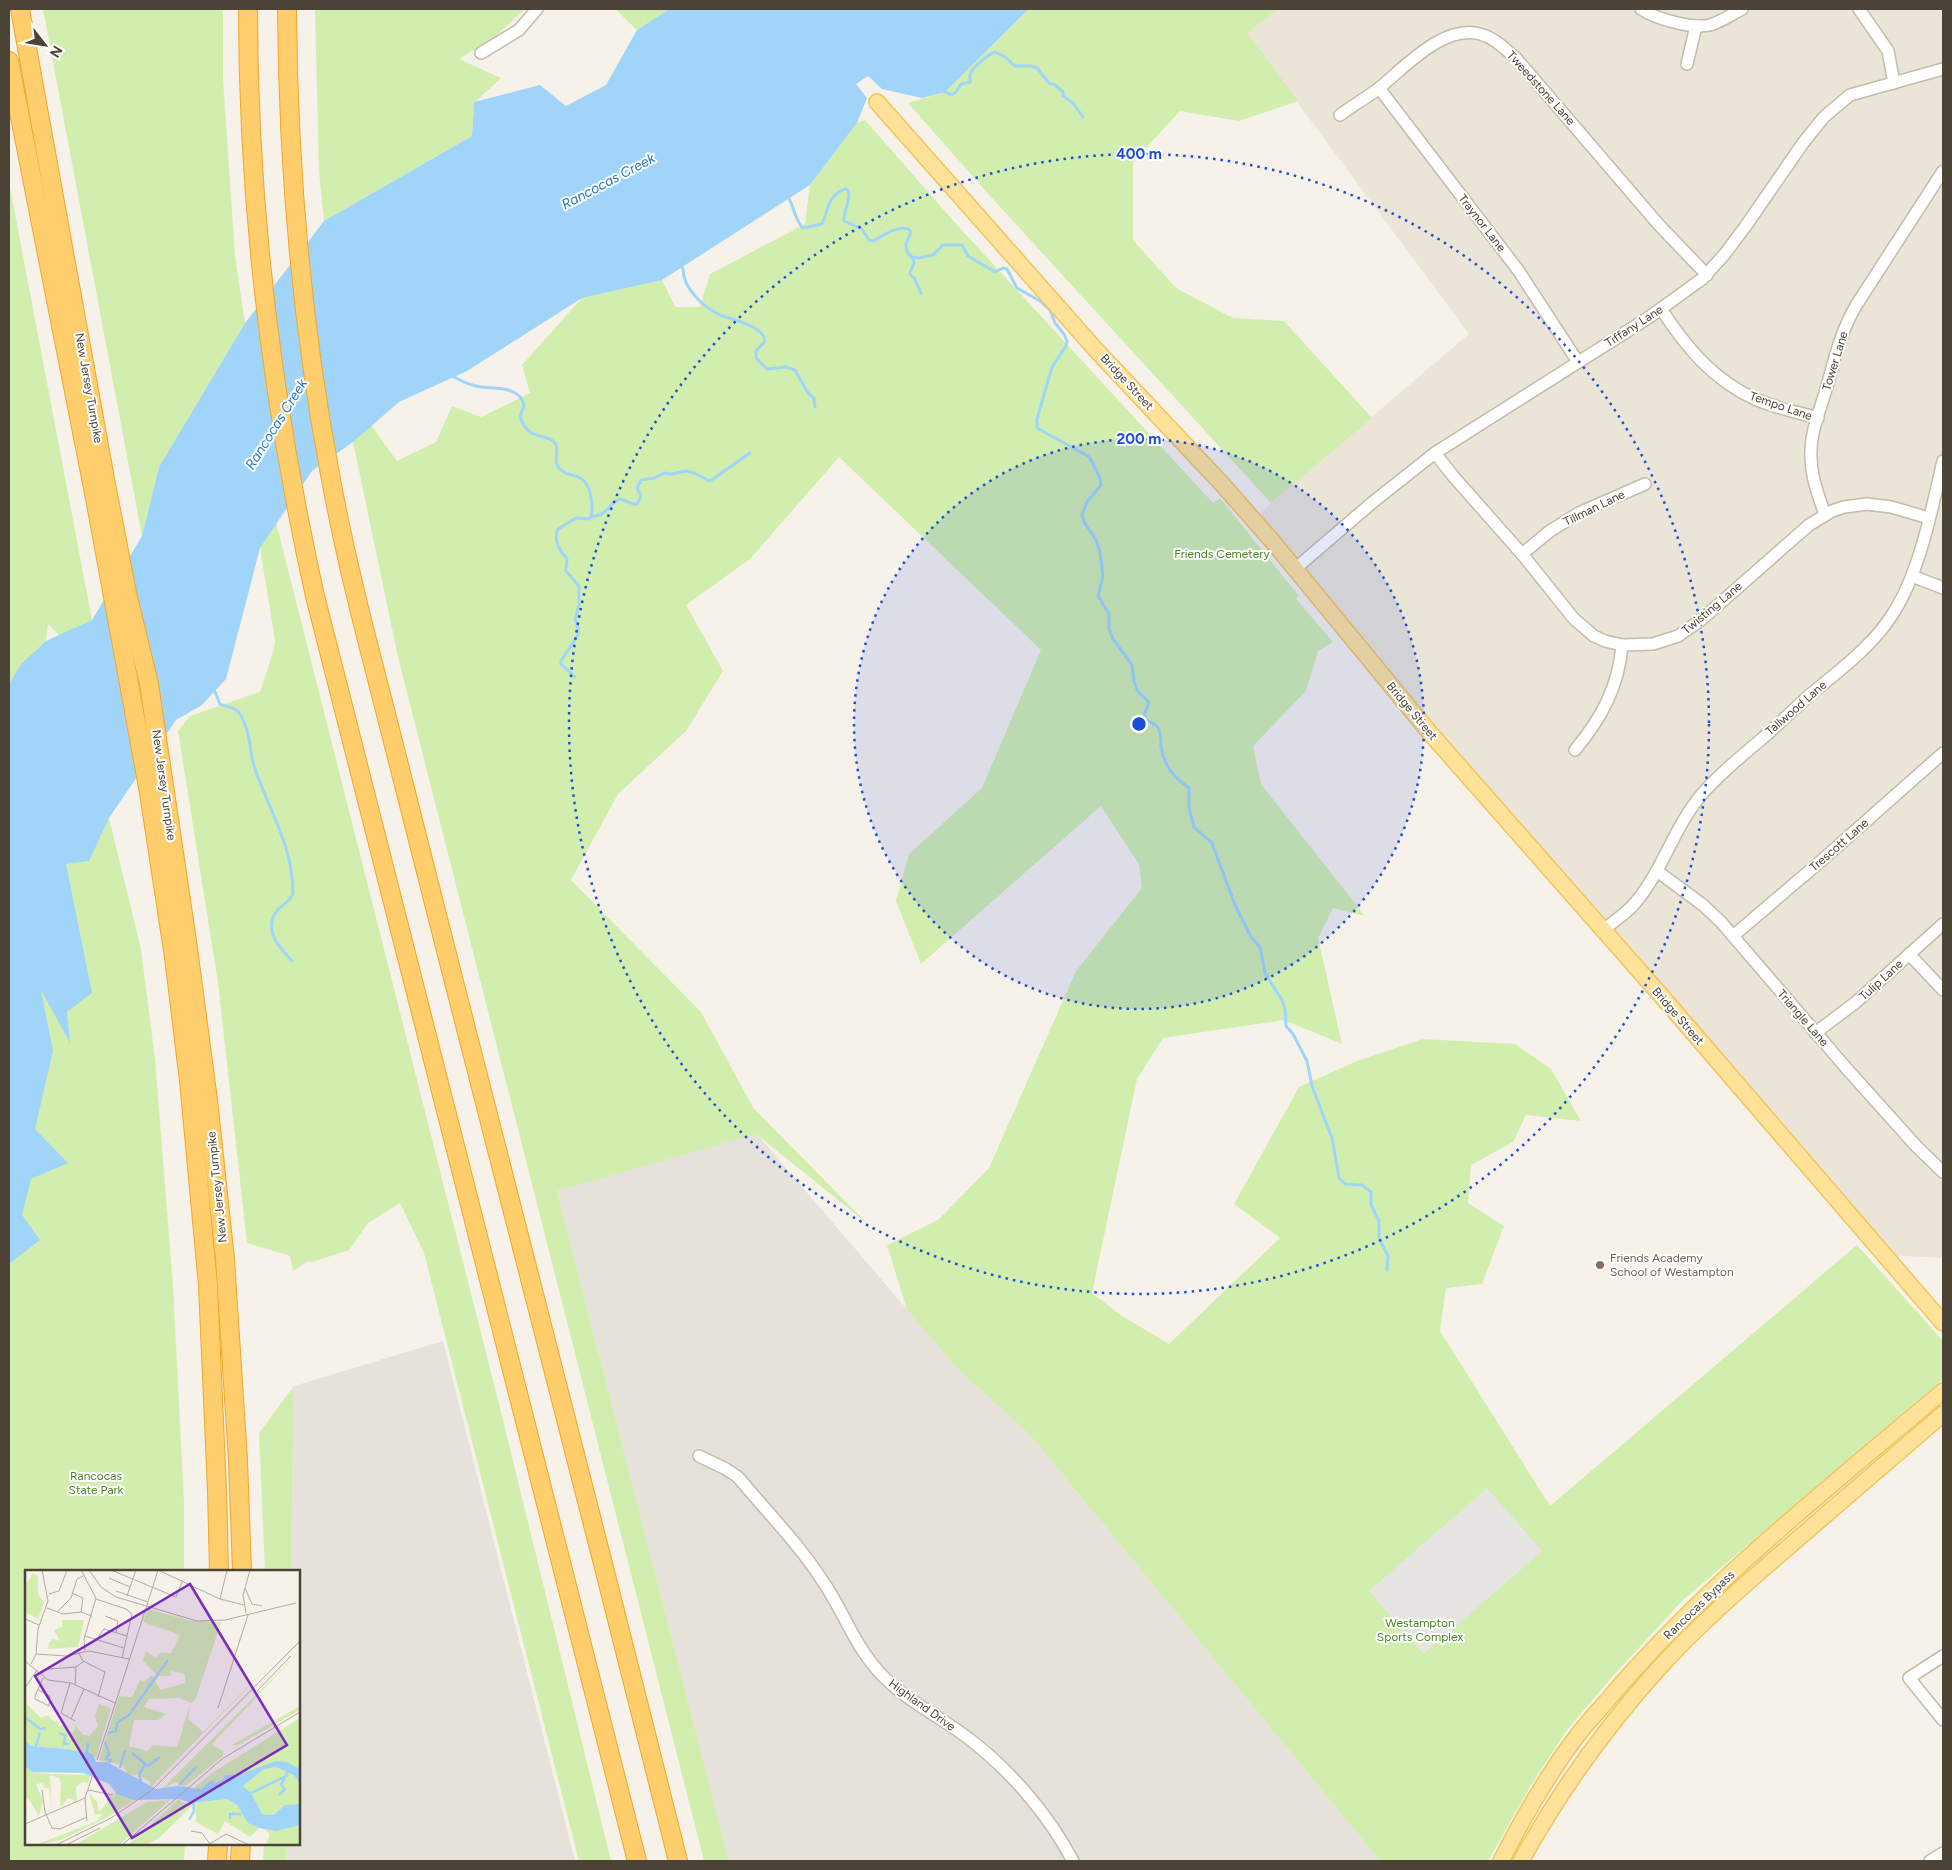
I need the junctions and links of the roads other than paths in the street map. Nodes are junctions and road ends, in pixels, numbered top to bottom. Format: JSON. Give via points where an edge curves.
{"nodes":[{"id":1,"x":20,"y":9,"type":"edge"},
{"id":2,"x":248,"y":9,"type":"edge"},
{"id":3,"x":287,"y":9,"type":"edge"},
{"id":4,"x":537,"y":9,"type":"edge"},
{"id":5,"x":1641,"y":9,"type":"edge"},
{"id":6,"x":1742,"y":9,"type":"edge"},
{"id":7,"x":1859,"y":9,"type":"edge"},
{"id":8,"x":1696,"y":26,"type":"junction"},
{"id":9,"x":481,"y":53,"type":"dead end"},
{"id":10,"x":9,"y":61,"type":"edge"},
{"id":11,"x":1686,"y":64,"type":"dead end"},
{"id":12,"x":1943,"y":70,"type":"edge"},
{"id":13,"x":1894,"y":83,"type":"junction"},
{"id":14,"x":1379,"y":88,"type":"junction"},
{"id":15,"x":877,"y":102,"type":"dead end"},
{"id":16,"x":1340,"y":115,"type":"dead end"},
{"id":17,"x":1943,"y":171,"type":"edge"},
{"id":18,"x":1706,"y":275,"type":"junction"},
{"id":19,"x":1661,"y":309,"type":"junction"},
{"id":20,"x":1578,"y":362,"type":"junction"},
{"id":21,"x":1818,"y":418,"type":"junction"},
{"id":22,"x":1435,"y":453,"type":"junction"},
{"id":23,"x":1943,"y":461,"type":"edge"},
{"id":24,"x":1645,"y":484,"type":"dead end"},
{"id":25,"x":1824,"y":515,"type":"junction"},
{"id":26,"x":1929,"y":518,"type":"junction"},
{"id":27,"x":1522,"y":554,"type":"junction"},
{"id":28,"x":1296,"y":568,"type":"junction"},
{"id":29,"x":1912,"y":576,"type":"junction"},
{"id":30,"x":1943,"y":588,"type":"edge"},
{"id":31,"x":1622,"y":645,"type":"junction"},
{"id":32,"x":1575,"y":750,"type":"dead end"},
{"id":33,"x":1943,"y":753,"type":"edge"},
{"id":34,"x":1657,"y":871,"type":"junction"},
{"id":35,"x":1943,"y":924,"type":"edge"},
{"id":36,"x":1603,"y":930,"type":"junction"},
{"id":37,"x":1733,"y":936,"type":"junction"},
{"id":38,"x":1910,"y":954,"type":"junction"},
{"id":39,"x":1943,"y":990,"type":"edge"},
{"id":40,"x":1815,"y":1033,"type":"junction"},
{"id":41,"x":1943,"y":1172,"type":"edge"},
{"id":42,"x":1943,"y":1323,"type":"edge"},
{"id":43,"x":1943,"y":1391,"type":"edge"},
{"id":44,"x":1943,"y":1414,"type":"edge"},
{"id":45,"x":699,"y":1456,"type":"dead end"},
{"id":46,"x":219,"y":1570,"type":"edge"},
{"id":47,"x":242,"y":1570,"type":"edge"},
{"id":48,"x":1943,"y":1656,"type":"edge"},
{"id":49,"x":1943,"y":1720,"type":"edge"},
{"id":50,"x":218,"y":1845,"type":"edge"},
{"id":51,"x":241,"y":1845,"type":"edge"},
{"id":52,"x":1943,"y":1853,"type":"edge"},
{"id":53,"x":217,"y":1861,"type":"edge"},
{"id":54,"x":240,"y":1861,"type":"edge"},
{"id":55,"x":637,"y":1861,"type":"edge"},
{"id":56,"x":678,"y":1861,"type":"edge"},
{"id":57,"x":1073,"y":1861,"type":"edge"},
{"id":58,"x":1501,"y":1861,"type":"edge"},
{"id":59,"x":1522,"y":1861,"type":"edge"},
{"id":60,"x":1930,"y":1861,"type":"edge"}],
"edges":[{"from":1,"to":47,"type":"highway","name":"New Jersey Turnpike","via":[[105,479],[149,684],[193,980],[221,1219],[231,1339]]},
{"from":2,"to":55,"type":"highway","via":[[249,110],[262,287],[298,520],[319,614]]},
{"from":3,"to":56,"type":"highway","via":[[297,237],[310,351],[337,513]]},
{"from":4,"to":9,"type":"street","via":[[519,30]]},
{"from":5,"to":8,"type":"street","via":[[1653,16]]},
{"from":6,"to":8,"type":"street","via":[[1711,25]]},
{"from":7,"to":13,"type":"street","via":[[1888,52]]},
{"from":8,"to":11,"type":"street"},
{"from":10,"to":46,"type":"highway","name":"New Jersey Turnpike","via":[[95,498],[149,793],[175,966],[194,1129],[211,1326]]},
{"from":12,"to":13,"type":"street","name":"Tiffany Lane"},
{"from":13,"to":18,"type":"street","name":"Tiffany Lane","via":[[1850,95],[1824,117],[1745,227]]},
{"from":14,"to":16,"type":"street","name":"Tweedstone Lane"},
{"from":14,"to":18,"type":"street","name":"Tweedstone Lane","via":[[1424,51],[1456,34],[1479,34],[1499,42]]},
{"from":14,"to":20,"type":"street","name":"Traynor Lane","via":[[1518,270]]},
{"from":15,"to":28,"type":"main road","name":"Bridge Street","via":[[1038,285]]},
{"from":17,"to":21,"type":"street","name":"Tower Lane","via":[[1849,316]]},
{"from":18,"to":19,"type":"street","name":"Tiffany Lane"},
{"from":19,"to":20,"type":"street","name":"Tiffany Lane"},
{"from":19,"to":21,"type":"street","name":"Tempo Lane","via":[[1684,343],[1725,382],[1757,400]]},
{"from":20,"to":22,"type":"street","name":"Tiffany Lane"},
{"from":21,"to":25,"type":"street","name":"Tower Lane","via":[[1812,439],[1811,463]]},
{"from":22,"to":27,"type":"street","name":"Twisting Lane"},
{"from":22,"to":28,"type":"street","name":"Tiffany Lane"},
{"from":23,"to":26,"type":"street","name":"Tallwood Lane"},
{"from":24,"to":27,"type":"street","name":"Tillman Lane","via":[[1579,513]]},
{"from":25,"to":26,"type":"street","name":"Twisting Lane","via":[[1844,507],[1867,504]]},
{"from":25,"to":31,"type":"street","name":"Twisting Lane","via":[[1684,632],[1653,644]]},
{"from":26,"to":29,"type":"street","name":"Tallwood Lane"},
{"from":27,"to":31,"type":"street","name":"Twisting Lane","via":[[1583,628],[1605,642]]},
{"from":28,"to":36,"type":"main road","name":"Bridge Street","via":[[1430,732]]},
{"from":29,"to":30,"type":"street"},
{"from":29,"to":34,"type":"street","name":"Tallwood Lane","via":[[1894,612],[1862,651],[1702,794]]},
{"from":31,"to":32,"type":"street","via":[[1620,667],[1611,696]]},
{"from":33,"to":37,"type":"street","name":"Trescott Lane"},
{"from":34,"to":36,"type":"street","name":"Tallwood Lane","via":[[1628,911]]},
{"from":34,"to":37,"type":"street","name":"Triangle Lane","via":[[1712,913]]},
{"from":35,"to":38,"type":"street","name":"Tulip Lane"},
{"from":36,"to":42,"type":"main road","name":"Bridge Street"},
{"from":37,"to":40,"type":"street","name":"Triangle Lane"},
{"from":38,"to":39,"type":"street"},
{"from":38,"to":40,"type":"street","name":"Tulip Lane","via":[[1855,1003]]},
{"from":40,"to":41,"type":"street","name":"Triangle Lane"},
{"from":43,"to":58,"type":"main road","name":"Rancocas Bypass","via":[[1746,1559],[1640,1663],[1580,1732],[1528,1809]]},
{"from":44,"to":59,"type":"main road","name":"Rancocas Bypass","via":[[1729,1598],[1660,1667],[1579,1768]]},
{"from":45,"to":57,"type":"street","name":"Highland Drive","via":[[738,1478],[804,1554],[871,1663],[900,1692],[968,1738],[1007,1774],[1042,1813]]},
{"from":48,"to":49,"type":"street","via":[[1909,1678]]},
{"from":50,"to":53,"type":"highway"},
{"from":51,"to":54,"type":"highway"},
{"from":52,"to":60,"type":"street"}]}
